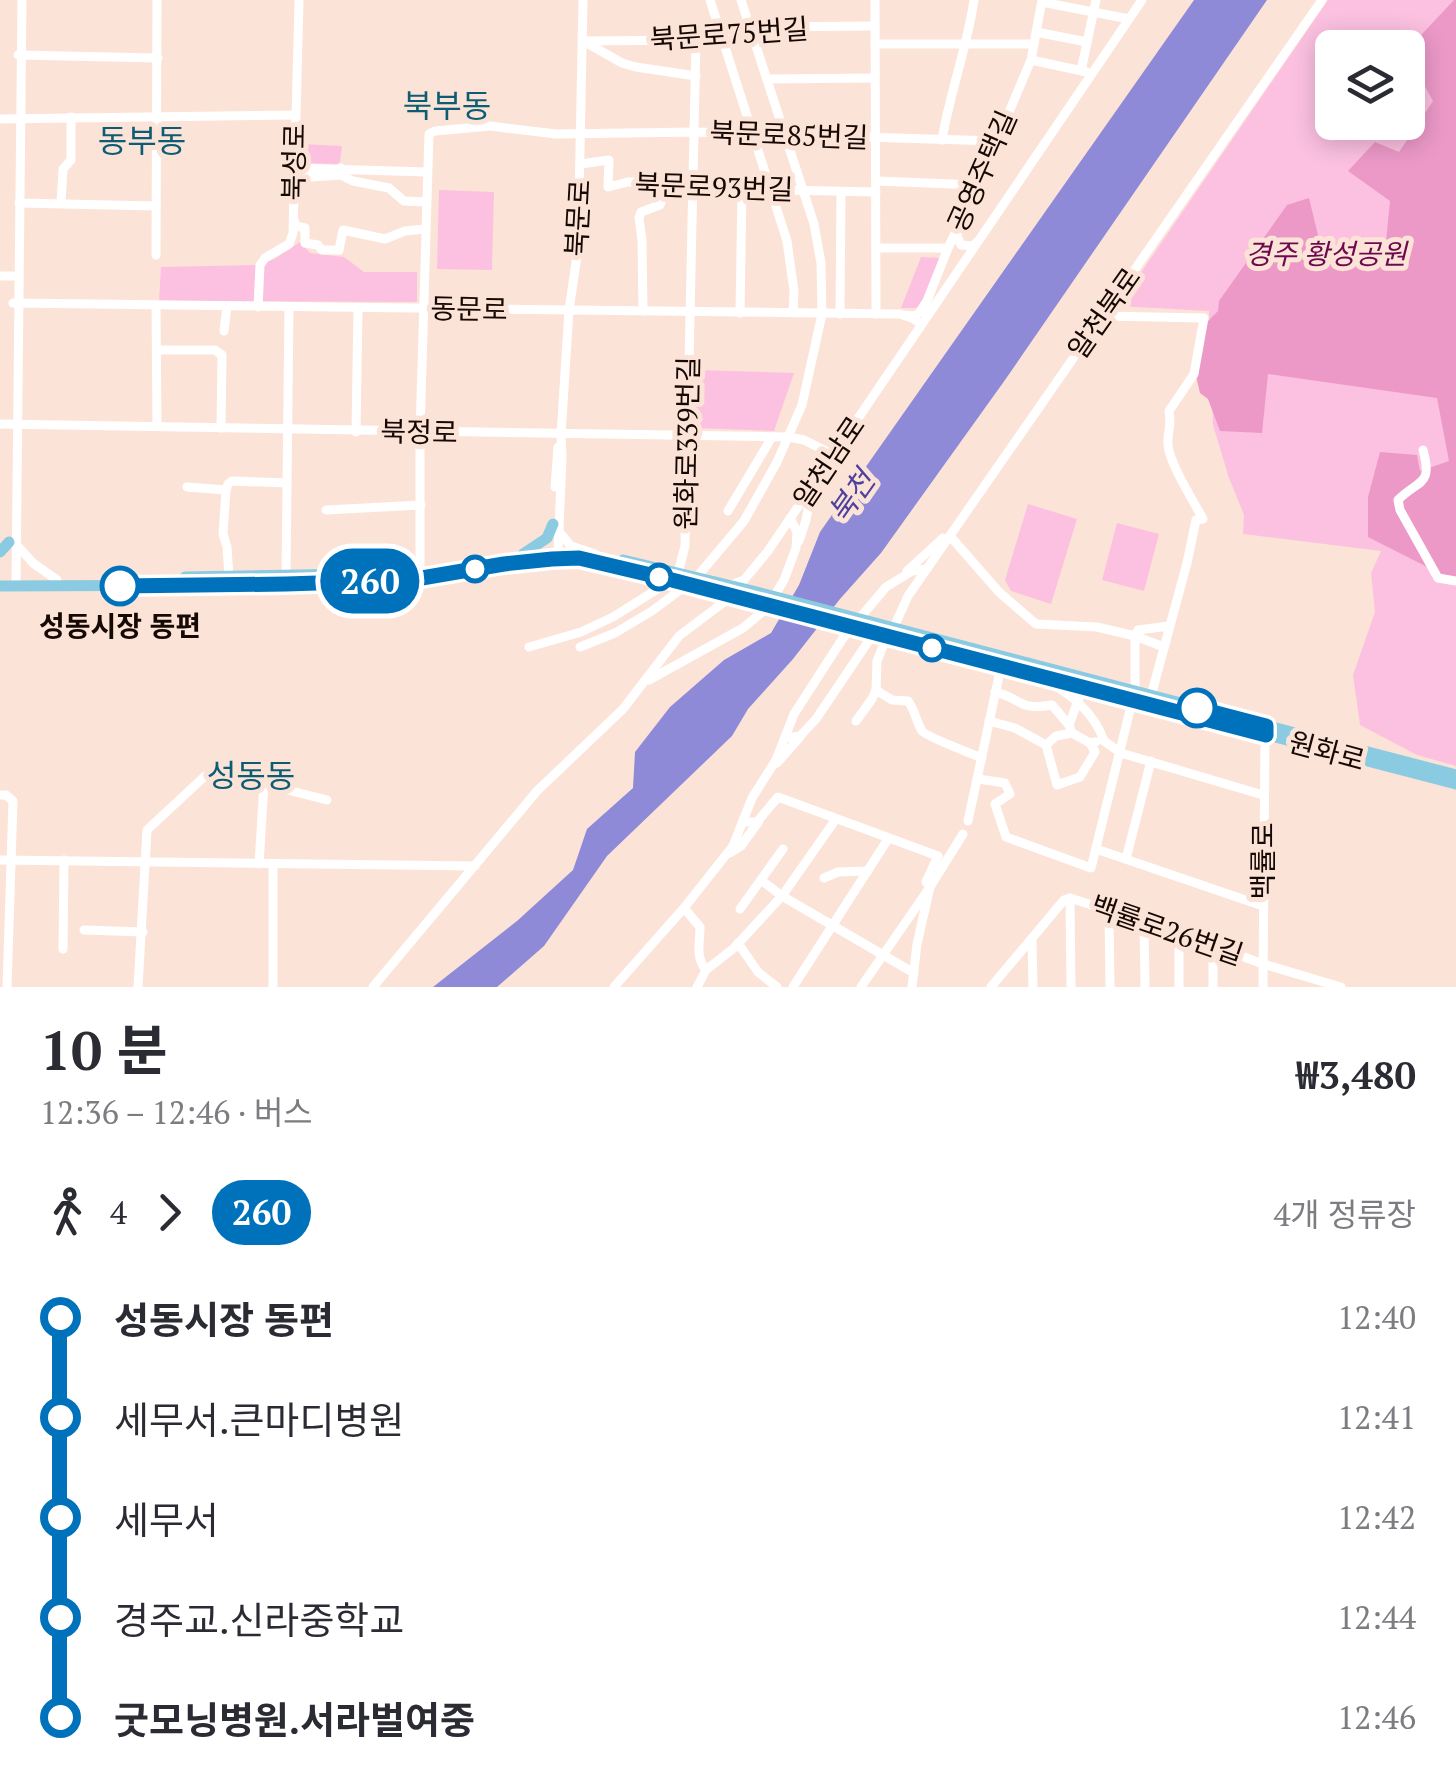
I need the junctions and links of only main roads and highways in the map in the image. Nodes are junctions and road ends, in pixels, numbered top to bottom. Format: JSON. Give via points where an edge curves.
{"nodes":[{"id":1,"x":556,"y":525,"type":"road end"},
{"id":2,"x":12,"y":542,"type":"road end"},
{"id":3,"x":0,"y":552,"type":"edge"},
{"id":4,"x":523,"y":554,"type":"junction"},
{"id":5,"x":555,"y":555,"type":"junction"},
{"id":6,"x":675,"y":577,"type":"junction"},
{"id":7,"x":8,"y":583,"type":"edge"},
{"id":8,"x":745,"y":592,"type":"junction"},
{"id":9,"x":885,"y":633,"type":"junction"},
{"id":10,"x":1002,"y":662,"type":"junction"},
{"id":11,"x":1134,"y":697,"type":"junction"},
{"id":12,"x":1266,"y":731,"type":"junction"},
{"id":13,"x":1456,"y":775,"type":"edge"},
{"id":14,"x":1456,"y":784,"type":"edge"}],
"edges":[{"from":1,"to":4,"type":"main road"},
{"from":2,"to":3,"type":"main road"},
{"from":4,"to":5,"type":"main road"},
{"from":4,"to":7,"type":"main road","via":[[420,572]]},
{"from":5,"to":6,"type":"main road"},
{"from":5,"to":6,"type":"main road","via":[[595,554]]},
{"from":5,"to":7,"type":"main road","via":[[410,580]]},
{"from":6,"to":8,"type":"main road","via":[[724,594]]},
{"from":8,"to":9,"type":"main road"},
{"from":8,"to":9,"type":"main road"},
{"from":9,"to":10,"type":"main road","name":"원화로"},
{"from":10,"to":11,"type":"main road","name":"원화로"},
{"from":10,"to":11,"type":"main road","name":"원화로","via":[[1039,677]]},
{"from":11,"to":12,"type":"main road","name":"원화로"},
{"from":11,"to":12,"type":"main road","name":"원화로","via":[[1151,696]]},
{"from":12,"to":13,"type":"main road","name":"원화로"},
{"from":12,"to":14,"type":"main road","name":"원화로"}]}
